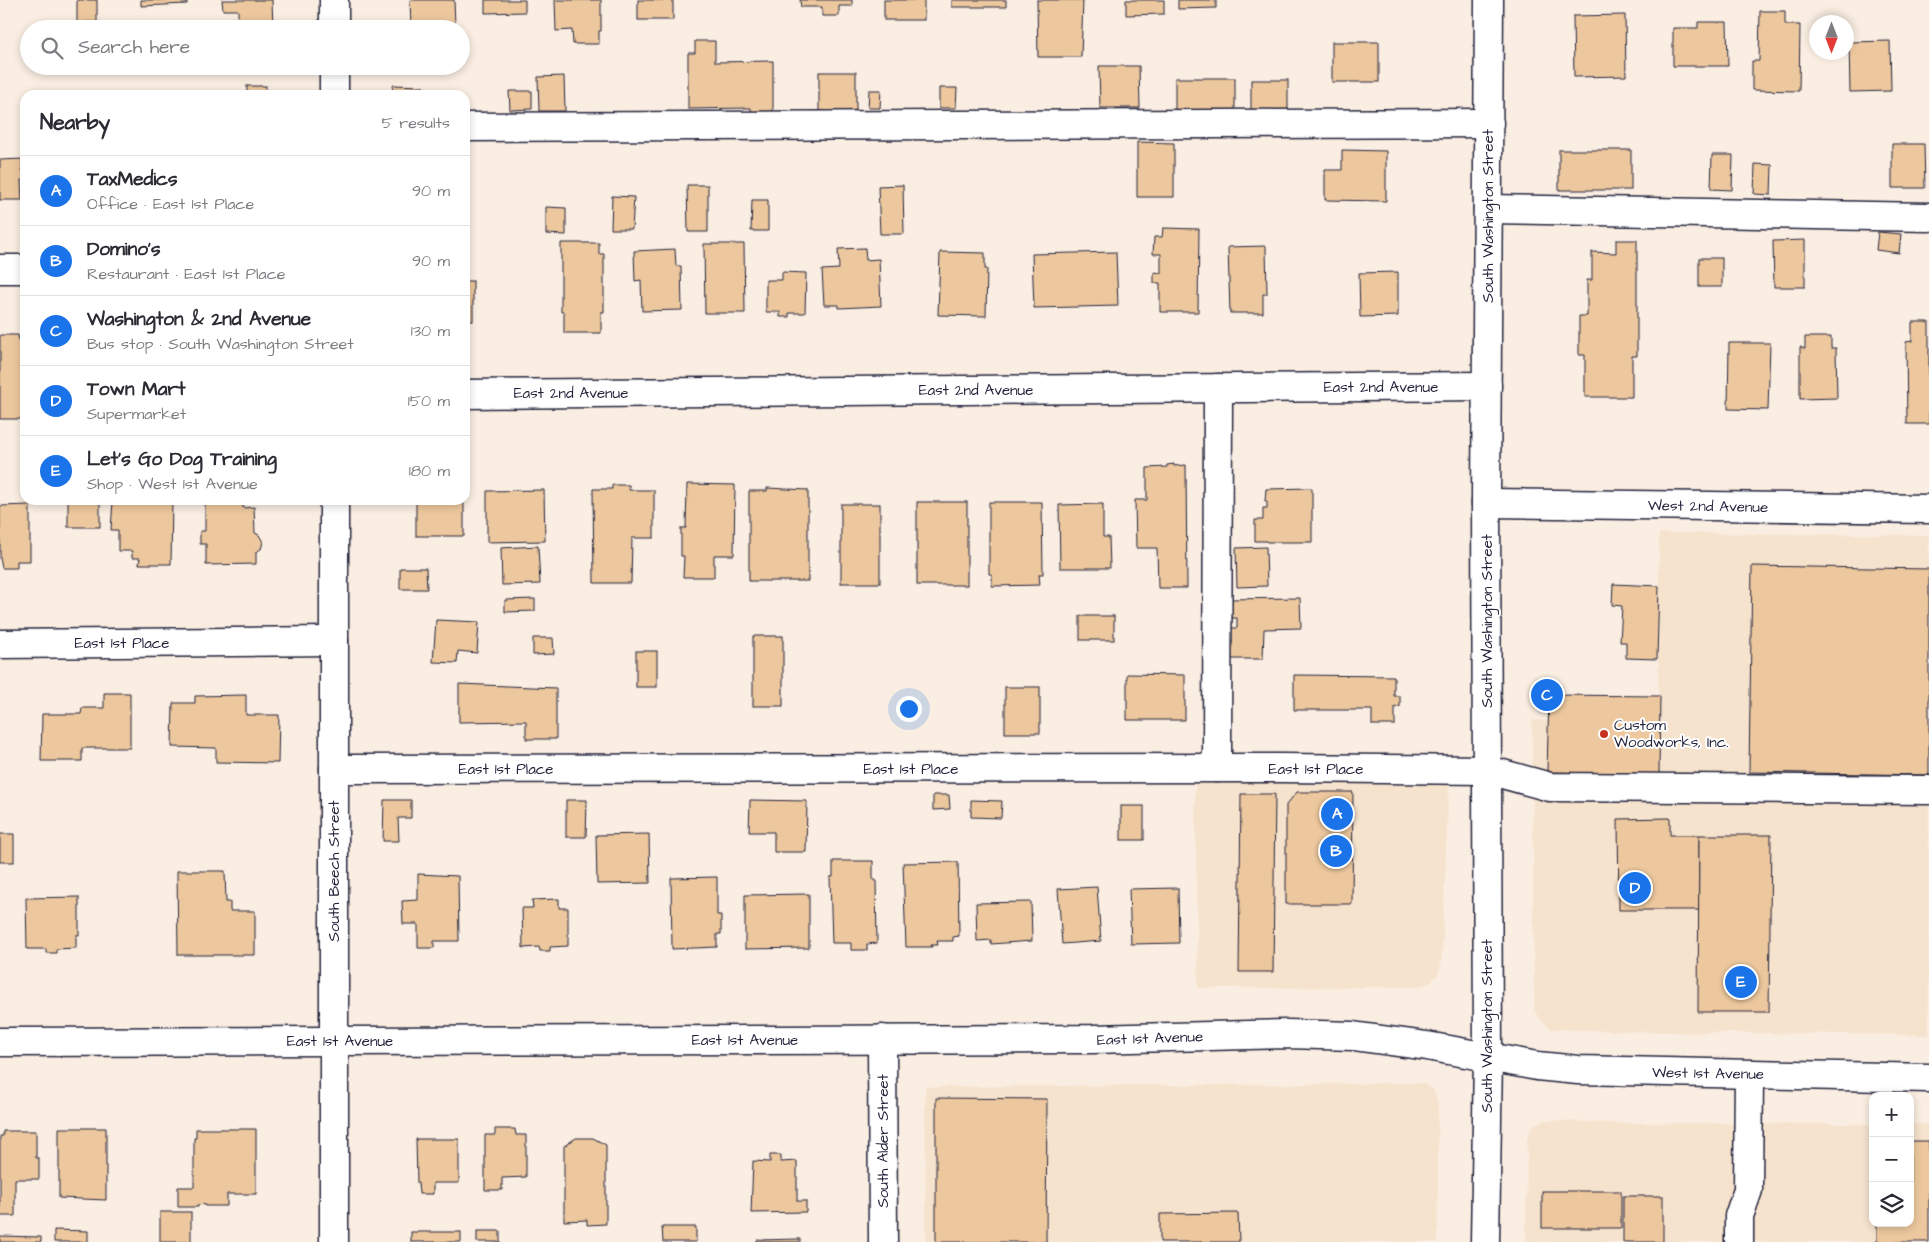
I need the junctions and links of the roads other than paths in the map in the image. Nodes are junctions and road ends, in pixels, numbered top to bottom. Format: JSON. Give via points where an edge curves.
{"nodes":[{"id":1,"x":334,"y":0,"type":"edge"},
{"id":2,"x":1489,"y":0,"type":"edge"},
{"id":3,"x":334,"y":20,"type":"edge"},
{"id":4,"x":334,"y":75,"type":"edge"},
{"id":5,"x":334,"y":90,"type":"edge"},
{"id":6,"x":1489,"y":123,"type":"junction"},
{"id":7,"x":470,"y":127,"type":"edge"},
{"id":8,"x":1488,"y":210,"type":"junction"},
{"id":9,"x":1929,"y":217,"type":"edge"},
{"id":10,"x":0,"y":269,"type":"edge"},
{"id":11,"x":20,"y":269,"type":"edge"},
{"id":12,"x":1487,"y":386,"type":"junction"},
{"id":13,"x":1218,"y":388,"type":"junction"},
{"id":14,"x":470,"y":394,"type":"edge"},
{"id":15,"x":1486,"y":503,"type":"junction"},
{"id":16,"x":334,"y":505,"type":"edge"},
{"id":17,"x":1929,"y":509,"type":"edge"},
{"id":18,"x":334,"y":641,"type":"junction"},
{"id":19,"x":0,"y":644,"type":"edge"},
{"id":20,"x":1217,"y":768,"type":"junction"},
{"id":21,"x":334,"y":769,"type":"junction"},
{"id":22,"x":1488,"y":770,"type":"junction"},
{"id":23,"x":1929,"y":790,"type":"edge"},
{"id":24,"x":882,"y":1039,"type":"junction"},
{"id":25,"x":334,"y":1041,"type":"junction"},
{"id":26,"x":0,"y":1042,"type":"edge"},
{"id":27,"x":1488,"y":1057,"type":"junction"},
{"id":28,"x":1748,"y":1075,"type":"junction"},
{"id":29,"x":1929,"y":1078,"type":"edge"},
{"id":30,"x":334,"y":1242,"type":"edge"},
{"id":31,"x":883,"y":1242,"type":"edge"},
{"id":32,"x":1485,"y":1242,"type":"edge"},
{"id":33,"x":1739,"y":1242,"type":"edge"}],
"edges":[{"from":1,"to":3,"type":"street"},
{"from":2,"to":6,"type":"street","name":"South Washington Street"},
{"from":4,"to":5,"type":"street"},
{"from":6,"to":7,"type":"street"},
{"from":6,"to":8,"type":"street","name":"South Washington Street"},
{"from":8,"to":9,"type":"street"},
{"from":8,"to":12,"type":"street","name":"South Washington Street"},
{"from":10,"to":11,"type":"street"},
{"from":12,"to":13,"type":"street","name":"East 2nd Avenue"},
{"from":12,"to":15,"type":"street","name":"South Washington Street"},
{"from":13,"to":14,"type":"street","name":"East 2nd Avenue"},
{"from":13,"to":20,"type":"street"},
{"from":15,"to":17,"type":"street","name":"West 2nd Avenue"},
{"from":15,"to":22,"type":"street","name":"South Washington Street"},
{"from":16,"to":18,"type":"street","name":"South Beech Street"},
{"from":18,"to":19,"type":"street","name":"East 1st Place"},
{"from":18,"to":21,"type":"street","name":"South Beech Street"},
{"from":20,"to":21,"type":"street","name":"East 1st Place"},
{"from":20,"to":22,"type":"street","name":"East 1st Place"},
{"from":21,"to":25,"type":"street","name":"South Beech Street"},
{"from":22,"to":23,"type":"street","name":"East 1st Place","via":[[1550,787]]},
{"from":22,"to":27,"type":"street","name":"South Washington Street"},
{"from":24,"to":25,"type":"street","name":"East 1st Avenue"},
{"from":24,"to":27,"type":"street","name":"East 1st Avenue","via":[[1326,1034],[1382,1039]]},
{"from":24,"to":31,"type":"street","name":"South Alder Street"},
{"from":25,"to":26,"type":"street","name":"East 1st Avenue"},
{"from":25,"to":30,"type":"street","name":"South Beech Street"},
{"from":27,"to":28,"type":"street","name":"West 1st Avenue","via":[[1578,1070]]},
{"from":27,"to":32,"type":"street","name":"South Washington Street"},
{"from":28,"to":29,"type":"street","name":"West 1st Avenue"},
{"from":28,"to":33,"type":"street","via":[[1748,1190],[1739,1216]]}]}
